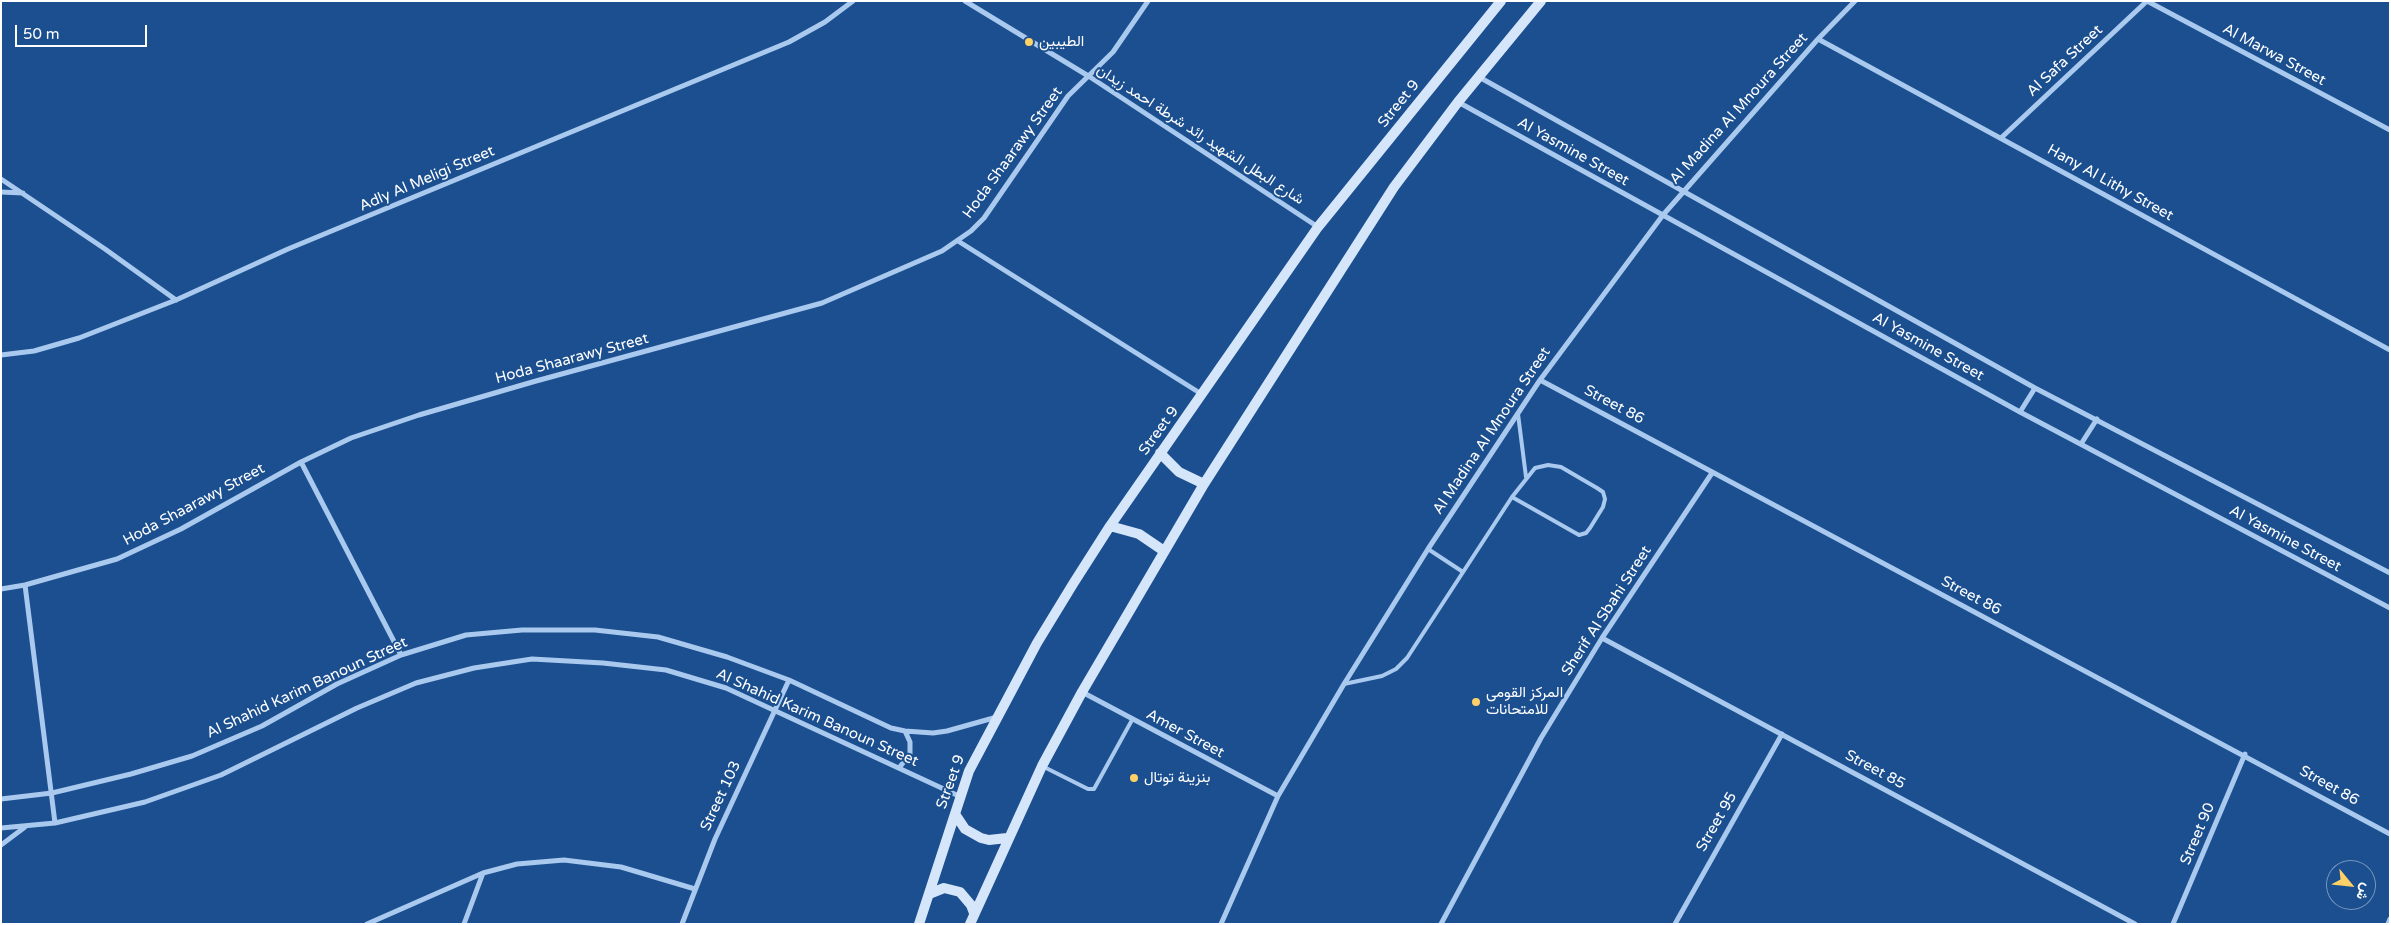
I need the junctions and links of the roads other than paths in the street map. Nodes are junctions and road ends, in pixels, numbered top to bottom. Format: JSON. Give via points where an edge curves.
{"nodes":[{"id":1,"x":852,"y":1,"type":"edge"},
{"id":2,"x":965,"y":1,"type":"edge"},
{"id":3,"x":1148,"y":1,"type":"edge"},
{"id":4,"x":1501,"y":1,"type":"edge"},
{"id":5,"x":1540,"y":1,"type":"edge"},
{"id":6,"x":1855,"y":1,"type":"edge"},
{"id":7,"x":2147,"y":1,"type":"edge"},
{"id":8,"x":1818,"y":39,"type":"junction"},
{"id":9,"x":1090,"y":77,"type":"junction"},
{"id":10,"x":1478,"y":77,"type":"junction"},
{"id":11,"x":1458,"y":102,"type":"junction"},
{"id":12,"x":2390,"y":130,"type":"edge"},
{"id":13,"x":2001,"y":138,"type":"junction"},
{"id":14,"x":1,"y":179,"type":"edge"},
{"id":15,"x":1683,"y":191,"type":"junction"},
{"id":16,"x":1,"y":192,"type":"edge"},
{"id":17,"x":23,"y":193,"type":"junction"},
{"id":18,"x":1662,"y":215,"type":"junction"},
{"id":19,"x":1318,"y":227,"type":"junction"},
{"id":20,"x":958,"y":241,"type":"junction"},
{"id":21,"x":176,"y":300,"type":"junction"},
{"id":22,"x":2390,"y":350,"type":"edge"},
{"id":23,"x":1,"y":355,"type":"edge"},
{"id":24,"x":1540,"y":380,"type":"junction"},
{"id":25,"x":2035,"y":388,"type":"junction"},
{"id":26,"x":1203,"y":395,"type":"junction"},
{"id":27,"x":2020,"y":412,"type":"junction"},
{"id":28,"x":1518,"y":414,"type":"junction"},
{"id":29,"x":2097,"y":419,"type":"junction"},
{"id":30,"x":2081,"y":444,"type":"junction"},
{"id":31,"x":1160,"y":453,"type":"junction"},
{"id":32,"x":301,"y":462,"type":"junction"},
{"id":33,"x":1712,"y":472,"type":"junction"},
{"id":34,"x":1526,"y":477,"type":"junction"},
{"id":35,"x":1204,"y":484,"type":"junction"},
{"id":36,"x":1512,"y":497,"type":"junction"},
{"id":37,"x":1110,"y":526,"type":"junction"},
{"id":38,"x":1428,"y":549,"type":"junction"},
{"id":39,"x":1164,"y":551,"type":"junction"},
{"id":40,"x":1462,"y":572,"type":"junction"},
{"id":41,"x":2390,"y":573,"type":"edge"},
{"id":42,"x":25,"y":585,"type":"junction"},
{"id":43,"x":1,"y":589,"type":"edge"},
{"id":44,"x":2390,"y":608,"type":"edge"},
{"id":45,"x":1602,"y":638,"type":"junction"},
{"id":46,"x":401,"y":655,"type":"junction"},
{"id":47,"x":788,"y":680,"type":"junction"},
{"id":48,"x":1344,"y":684,"type":"junction"},
{"id":49,"x":1082,"y":692,"type":"junction"},
{"id":50,"x":774,"y":710,"type":"junction"},
{"id":51,"x":997,"y":717,"type":"junction"},
{"id":52,"x":1132,"y":720,"type":"junction"},
{"id":53,"x":905,"y":731,"type":"junction"},
{"id":54,"x":1782,"y":734,"type":"junction"},
{"id":55,"x":2245,"y":754,"type":"junction"},
{"id":56,"x":1042,"y":766,"type":"junction"},
{"id":57,"x":898,"y":768,"type":"junction"},
{"id":58,"x":52,"y":793,"type":"junction"},
{"id":59,"x":1278,"y":796,"type":"junction"},
{"id":60,"x":961,"y":797,"type":"junction"},
{"id":61,"x":1,"y":799,"type":"edge"},
{"id":62,"x":955,"y":814,"type":"junction"},
{"id":63,"x":55,"y":823,"type":"junction"},
{"id":64,"x":25,"y":827,"type":"junction"},
{"id":65,"x":1,"y":828,"type":"edge"},
{"id":66,"x":2390,"y":834,"type":"edge"},
{"id":67,"x":1008,"y":838,"type":"junction"},
{"id":68,"x":1,"y":844,"type":"edge"},
{"id":69,"x":483,"y":873,"type":"junction"},
{"id":70,"x":694,"y":889,"type":"junction"},
{"id":71,"x":929,"y":894,"type":"junction"},
{"id":72,"x":974,"y":913,"type":"junction"},
{"id":73,"x":2390,"y":919,"type":"edge"},
{"id":74,"x":367,"y":924,"type":"edge"},
{"id":75,"x":464,"y":924,"type":"edge"},
{"id":76,"x":682,"y":924,"type":"edge"},
{"id":77,"x":919,"y":924,"type":"edge"},
{"id":78,"x":970,"y":924,"type":"edge"},
{"id":79,"x":1221,"y":924,"type":"edge"},
{"id":80,"x":1441,"y":924,"type":"edge"},
{"id":81,"x":1676,"y":924,"type":"edge"},
{"id":82,"x":2136,"y":924,"type":"edge"},
{"id":83,"x":2174,"y":924,"type":"edge"},
{"id":84,"x":2388,"y":924,"type":"edge"}],
"edges":[{"from":1,"to":21,"type":"street","name":"Adly Al Meligi Street","via":[[825,22],[788,42],[288,250]]},
{"from":2,"to":9,"type":"street","name":"شارع البطل الشهيد رائد شرطة احمد زيدان"},
{"from":3,"to":9,"type":"street","via":[[1113,52]]},
{"from":4,"to":19,"type":"main road","name":"Street 9"},
{"from":5,"to":10,"type":"main road"},
{"from":6,"to":8,"type":"street","name":"Al Madina Al Mnoura Street"},
{"from":7,"to":12,"type":"street","name":"Al Marwa Street"},
{"from":7,"to":13,"type":"street","name":"Al Safa Street"},
{"from":8,"to":13,"type":"street","name":"Hany Al Lithy Street"},
{"from":8,"to":15,"type":"street","name":"Al Madina Al Mnoura Street"},
{"from":9,"to":19,"type":"street","name":"شارع البطل الشهيد رائد شرطة احمد زيدان"},
{"from":9,"to":20,"type":"street","name":"Hoda Shaarawy Street","via":[[1068,96],[984,218]]},
{"from":10,"to":11,"type":"main road"},
{"from":10,"to":15,"type":"street","name":"Al Yasmine Street"},
{"from":11,"to":18,"type":"street","name":"Al Yasmine Street"},
{"from":11,"to":35,"type":"main road","via":[[1394,187]]},
{"from":13,"to":22,"type":"street","name":"Hany Al Lithy Street"},
{"from":14,"to":17,"type":"street"},
{"from":15,"to":18,"type":"street","name":"Al Madina Al Mnoura Street"},
{"from":15,"to":25,"type":"street","name":"Al Yasmine Street"},
{"from":16,"to":17,"type":"street"},
{"from":17,"to":21,"type":"street"},
{"from":18,"to":24,"type":"street","name":"Al Madina Al Mnoura Street"},
{"from":18,"to":27,"type":"street","name":"Al Yasmine Street"},
{"from":19,"to":26,"type":"main road","name":"Street 9"},
{"from":20,"to":26,"type":"street"},
{"from":20,"to":32,"type":"street","name":"Hoda Shaarawy Street","via":[[822,303],[419,415],[351,438]]},
{"from":21,"to":23,"type":"street","name":"Adly Al Meligi Street","via":[[79,338],[34,351]]},
{"from":24,"to":28,"type":"street","name":"Al Madina Al Mnoura Street"},
{"from":24,"to":33,"type":"street","name":"Street 86"},
{"from":25,"to":27,"type":"street"},
{"from":25,"to":29,"type":"street","name":"Al Yasmine Street"},
{"from":26,"to":31,"type":"main road","name":"Street 9"},
{"from":27,"to":30,"type":"street","name":"Al Yasmine Street"},
{"from":28,"to":34,"type":"lane"},
{"from":28,"to":38,"type":"street","name":"Al Madina Al Mnoura Street"},
{"from":29,"to":30,"type":"street"},
{"from":29,"to":41,"type":"street","name":"Al Yasmine Street"},
{"from":30,"to":44,"type":"street","name":"Al Yasmine Street"},
{"from":31,"to":35,"type":"main road","via":[[1179,472]]},
{"from":31,"to":37,"type":"main road","name":"Street 9"},
{"from":32,"to":42,"type":"street","name":"Hoda Shaarawy Street","via":[[181,529],[117,558]]},
{"from":32,"to":46,"type":"street"},
{"from":33,"to":45,"type":"street","name":"Sherif Al Sbahi Street"},
{"from":33,"to":55,"type":"street","name":"Street 86"},
{"from":34,"to":36,"type":"lane"},
{"from":34,"to":36,"type":"lane","via":[[1535,468],[1548,464],[1561,467],[1603,492],[1604,507],[1586,533],[1579,535]]},
{"from":35,"to":39,"type":"main road"},
{"from":36,"to":40,"type":"lane"},
{"from":37,"to":39,"type":"main road","via":[[1139,534]]},
{"from":37,"to":51,"type":"main road","name":"Street 9","via":[[1037,643]]},
{"from":38,"to":40,"type":"lane"},
{"from":38,"to":48,"type":"street","name":"Al Madina Al Mnoura Street"},
{"from":39,"to":49,"type":"main road"},
{"from":40,"to":48,"type":"lane","via":[[1408,658],[1382,676]]},
{"from":42,"to":43,"type":"street","name":"Hoda Shaarawy Street"},
{"from":42,"to":58,"type":"street"},
{"from":45,"to":54,"type":"street","name":"Street 85"},
{"from":45,"to":80,"type":"street","name":"Sherif Al Sbahi Street","via":[[1537,747]]},
{"from":46,"to":47,"type":"street","name":"Al Shahid Karim Banoun Street","via":[[466,635],[522,630],[595,630],[658,637],[727,657]]},
{"from":46,"to":58,"type":"street","name":"Al Shahid Karim Banoun Street","via":[[337,684],[262,726],[192,756]]},
{"from":47,"to":50,"type":"street","name":"Street 103"},
{"from":47,"to":53,"type":"street","name":"Al Shahid Karim Banoun Street","via":[[891,728]]},
{"from":48,"to":59,"type":"street","name":"Al Madina Al Mnoura Street"},
{"from":49,"to":52,"type":"street","name":"Amer Street"},
{"from":49,"to":56,"type":"main road"},
{"from":50,"to":57,"type":"street","name":"Al Shahid Karim Banoun Street"},
{"from":50,"to":63,"type":"street","name":"Al Shahid Karim Banoun Street","via":[[726,688],[666,670],[532,659],[474,668],[416,683],[356,708],[221,775],[145,802]]},
{"from":50,"to":70,"type":"street","name":"Street 103"},
{"from":51,"to":53,"type":"street","name":"Al Shahid Karim Banoun Street","via":[[947,731]]},
{"from":51,"to":60,"type":"main road","name":"Street 9","via":[[969,771]]},
{"from":52,"to":56,"type":"lane","via":[[1094,789]]},
{"from":52,"to":59,"type":"street","name":"Amer Street"},
{"from":53,"to":57,"type":"street","via":[[910,742],[910,754]]},
{"from":54,"to":81,"type":"street","name":"Street 95"},
{"from":54,"to":82,"type":"street","name":"Street 85"},
{"from":55,"to":66,"type":"street","name":"Street 86"},
{"from":55,"to":83,"type":"street","name":"Street 90"},
{"from":56,"to":67,"type":"main road"},
{"from":57,"to":60,"type":"street","name":"Al Shahid Karim Banoun Street"},
{"from":58,"to":61,"type":"street","name":"Al Shahid Karim Banoun Street"},
{"from":58,"to":63,"type":"street"},
{"from":59,"to":79,"type":"street","name":"Al Madina Al Mnoura Street"},
{"from":60,"to":62,"type":"main road","name":"Street 9"},
{"from":62,"to":67,"type":"main road","via":[[965,829],[981,838]]},
{"from":62,"to":71,"type":"main road","name":"Street 9"},
{"from":63,"to":64,"type":"street","name":"Al Shahid Karim Banoun Street"},
{"from":64,"to":65,"type":"street","name":"Al Shahid Karim Banoun Street"},
{"from":64,"to":68,"type":"street"},
{"from":67,"to":72,"type":"main road"},
{"from":69,"to":70,"type":"street","via":[[517,864],[564,860],[621,866]]},
{"from":69,"to":74,"type":"street"},
{"from":69,"to":75,"type":"street"},
{"from":70,"to":76,"type":"street","name":"Street 103"},
{"from":71,"to":72,"type":"main road","via":[[944,888],[960,892],[972,905]]},
{"from":71,"to":77,"type":"main road","name":"Street 9"},
{"from":72,"to":78,"type":"main road"},
{"from":73,"to":84,"type":"street"}]}
